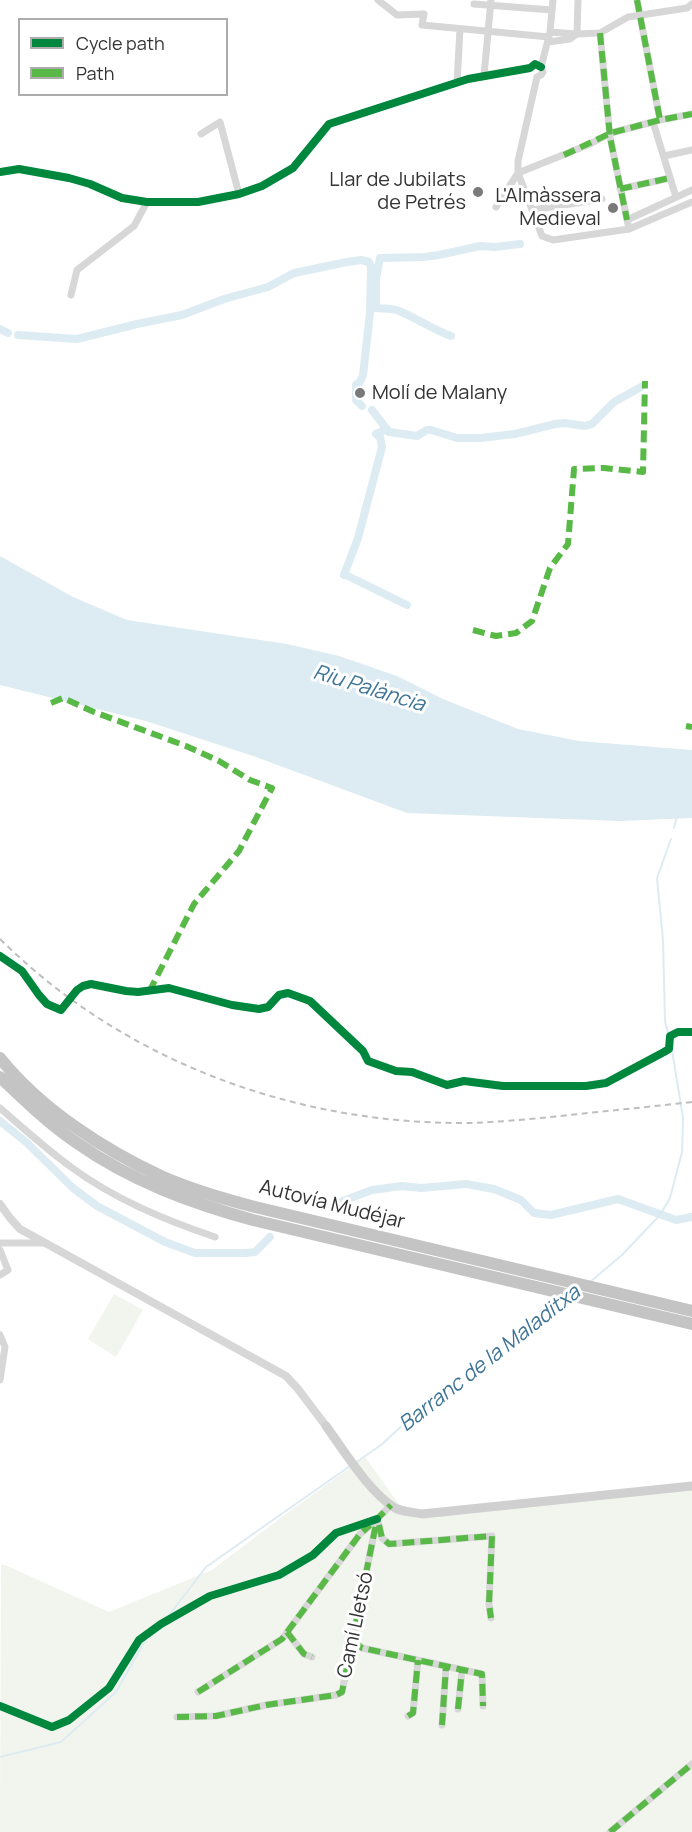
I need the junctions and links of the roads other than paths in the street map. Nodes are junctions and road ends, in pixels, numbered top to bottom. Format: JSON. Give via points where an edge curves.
{"nodes":[{"id":1,"x":378,"y":0,"type":"edge"},
{"id":2,"x":553,"y":0,"type":"edge"},
{"id":3,"x":578,"y":0,"type":"edge"},
{"id":4,"x":637,"y":0,"type":"edge"},
{"id":5,"x":491,"y":3,"type":"edge"},
{"id":6,"x":474,"y":4,"type":"dead end"},
{"id":7,"x":528,"y":4,"type":"edge"},
{"id":8,"x":692,"y":4,"type":"edge"},
{"id":9,"x":552,"y":10,"type":"junction"},
{"id":10,"x":640,"y":15,"type":"junction"},
{"id":11,"x":460,"y":29,"type":"junction"},
{"id":12,"x":489,"y":33,"type":"junction"},
{"id":13,"x":600,"y":33,"type":"junction"},
{"id":14,"x":577,"y":34,"type":"junction"},
{"id":15,"x":549,"y":37,"type":"junction"},
{"id":16,"x":541,"y":67,"type":"junction"},
{"id":17,"x":530,"y":68,"type":"junction"},
{"id":18,"x":484,"y":76,"type":"junction"},
{"id":19,"x":537,"y":77,"type":"junction"},
{"id":20,"x":456,"y":83,"type":"junction"},
{"id":21,"x":692,"y":114,"type":"edge"},
{"id":22,"x":657,"y":121,"type":"junction"},
{"id":23,"x":611,"y":133,"type":"junction"},
{"id":24,"x":201,"y":134,"type":"dead end"},
{"id":25,"x":692,"y":150,"type":"edge"},
{"id":26,"x":664,"y":156,"type":"junction"},
{"id":27,"x":0,"y":172,"type":"edge"},
{"id":28,"x":518,"y":173,"type":"junction"},
{"id":29,"x":670,"y":178,"type":"junction"},
{"id":30,"x":620,"y":189,"type":"junction"},
{"id":31,"x":692,"y":190,"type":"edge"},
{"id":32,"x":239,"y":194,"type":"junction"},
{"id":33,"x":676,"y":197,"type":"junction"},
{"id":34,"x":602,"y":199,"type":"dead end"},
{"id":35,"x":147,"y":202,"type":"junction"},
{"id":36,"x":692,"y":202,"type":"edge"},
{"id":37,"x":496,"y":207,"type":"dead end"},
{"id":38,"x":532,"y":210,"type":"junction"},
{"id":39,"x":627,"y":219,"type":"junction"},
{"id":40,"x":629,"y":229,"type":"junction"},
{"id":41,"x":71,"y":295,"type":"dead end"},
{"id":42,"x":0,"y":1058,"type":"edge"},
{"id":43,"x":0,"y":1077,"type":"edge"},
{"id":44,"x":0,"y":1108,"type":"edge"},
{"id":45,"x":0,"y":1204,"type":"edge"},
{"id":46,"x":215,"y":1238,"type":"dead end"},
{"id":47,"x":0,"y":1243,"type":"edge"},
{"id":48,"x":47,"y":1243,"type":"junction"},
{"id":49,"x":0,"y":1250,"type":"edge"},
{"id":50,"x":0,"y":1275,"type":"edge"},
{"id":51,"x":692,"y":1311,"type":"edge"},
{"id":52,"x":692,"y":1324,"type":"edge"},
{"id":53,"x":0,"y":1335,"type":"edge"},
{"id":54,"x":6,"y":1347,"type":"edge"},
{"id":55,"x":0,"y":1380,"type":"edge"},
{"id":56,"x":326,"y":1426,"type":"joint"},
{"id":57,"x":692,"y":1486,"type":"edge"},
{"id":58,"x":391,"y":1505,"type":"junction"},
{"id":59,"x":377,"y":1519,"type":"junction"},
{"id":60,"x":491,"y":1618,"type":"dead end"},
{"id":61,"x":287,"y":1632,"type":"junction"},
{"id":62,"x":353,"y":1641,"type":"junction"},
{"id":63,"x":312,"y":1657,"type":"dead end"},
{"id":64,"x":418,"y":1660,"type":"junction"},
{"id":65,"x":446,"y":1667,"type":"junction"},
{"id":66,"x":462,"y":1670,"type":"junction"},
{"id":67,"x":198,"y":1692,"type":"dead end"},
{"id":68,"x":0,"y":1706,"type":"edge"},
{"id":69,"x":483,"y":1706,"type":"dead end"},
{"id":70,"x":458,"y":1709,"type":"dead end"},
{"id":71,"x":408,"y":1716,"type":"dead end"},
{"id":72,"x":177,"y":1717,"type":"dead end"},
{"id":73,"x":442,"y":1725,"type":"dead end"},
{"id":74,"x":692,"y":1764,"type":"edge"},
{"id":75,"x":610,"y":1832,"type":"edge"}],
"edges":[{"from":1,"to":11,"type":"street","via":[[397,15],[424,14],[422,25]]},
{"from":2,"to":9,"type":"street"},
{"from":3,"to":14,"type":"street"},
{"from":4,"to":10,"type":"street"},
{"from":5,"to":6,"type":"street"},
{"from":5,"to":7,"type":"street"},
{"from":5,"to":12,"type":"street"},
{"from":7,"to":9,"type":"street"},
{"from":8,"to":10,"type":"street"},
{"from":9,"to":15,"type":"street"},
{"from":10,"to":13,"type":"street"},
{"from":10,"to":22,"type":"street"},
{"from":11,"to":12,"type":"street"},
{"from":11,"to":20,"type":"street"},
{"from":12,"to":15,"type":"street"},
{"from":12,"to":18,"type":"street"},
{"from":13,"to":14,"type":"street"},
{"from":13,"to":23,"type":"street"},
{"from":14,"to":15,"type":"street"},
{"from":15,"to":16,"type":"street"},
{"from":16,"to":17,"type":"street","via":[[536,64]]},
{"from":16,"to":19,"type":"street","via":[[542,74]]},
{"from":17,"to":18,"type":"street"},
{"from":17,"to":19,"type":"street","via":[[531,75]]},
{"from":18,"to":20,"type":"street"},
{"from":19,"to":28,"type":"street"},
{"from":20,"to":32,"type":"street","via":[[329,124],[293,168]]},
{"from":21,"to":22,"type":"street"},
{"from":22,"to":23,"type":"street"},
{"from":22,"to":26,"type":"street"},
{"from":23,"to":28,"type":"street"},
{"from":23,"to":30,"type":"street"},
{"from":24,"to":32,"type":"street","via":[[220,122]]},
{"from":25,"to":26,"type":"street"},
{"from":26,"to":29,"type":"street"},
{"from":27,"to":35,"type":"street","via":[[20,170],[69,178],[122,198]]},
{"from":28,"to":37,"type":"street"},
{"from":28,"to":38,"type":"street"},
{"from":29,"to":30,"type":"street"},
{"from":29,"to":33,"type":"street"},
{"from":30,"to":39,"type":"street"},
{"from":31,"to":33,"type":"street"},
{"from":32,"to":35,"type":"street","via":[[198,202]]},
{"from":33,"to":39,"type":"street"},
{"from":34,"to":38,"type":"street"},
{"from":35,"to":41,"type":"street","via":[[134,226],[77,270]]},
{"from":36,"to":40,"type":"street"},
{"from":38,"to":40,"type":"street","via":[[542,236],[553,240]]},
{"from":39,"to":40,"type":"street"},
{"from":42,"to":51,"type":"highway","name":"Autovía Mudéjar","via":[[42,1100],[81,1130],[123,1157],[206,1193]]},
{"from":43,"to":52,"type":"highway","name":"Autovía Mudéjar","via":[[76,1143],[118,1169],[204,1206]]},
{"from":44,"to":46,"type":"street","via":[[71,1167],[110,1191],[168,1221]]},
{"from":45,"to":48,"type":"street","via":[[20,1228]]},
{"from":47,"to":48,"type":"street"},
{"from":48,"to":56,"type":"street","via":[[286,1376]]},
{"from":49,"to":50,"type":"street","via":[[8,1270]]},
{"from":53,"to":54,"type":"street"},
{"from":54,"to":55,"type":"street"},
{"from":56,"to":58,"type":"main road","via":[[376,1494]]},
{"from":57,"to":58,"type":"main road","via":[[422,1514],[397,1510]]},
{"from":58,"to":59,"type":"street"},
{"from":59,"to":60,"type":"street","via":[[382,1538],[389,1544],[492,1536]]},
{"from":59,"to":61,"type":"street","via":[[360,1534]]},
{"from":59,"to":62,"type":"street","name":"Camí Lletsó"},
{"from":59,"to":68,"type":"street","via":[[336,1533],[313,1555],[279,1575],[210,1596],[161,1624],[139,1640],[109,1688],[69,1720],[52,1727]]},
{"from":61,"to":63,"type":"street","via":[[304,1654]]},
{"from":61,"to":67,"type":"street","via":[[282,1639]]},
{"from":62,"to":64,"type":"street","via":[[362,1648]]},
{"from":62,"to":72,"type":"street","name":"Camí Lletsó","via":[[342,1692],[336,1695],[216,1716]]},
{"from":64,"to":65,"type":"street"},
{"from":64,"to":71,"type":"street","via":[[413,1713]]},
{"from":65,"to":66,"type":"street"},
{"from":65,"to":73,"type":"street"},
{"from":66,"to":69,"type":"street","via":[[482,1674]]},
{"from":66,"to":70,"type":"street"},
{"from":74,"to":75,"type":"street"}]}
